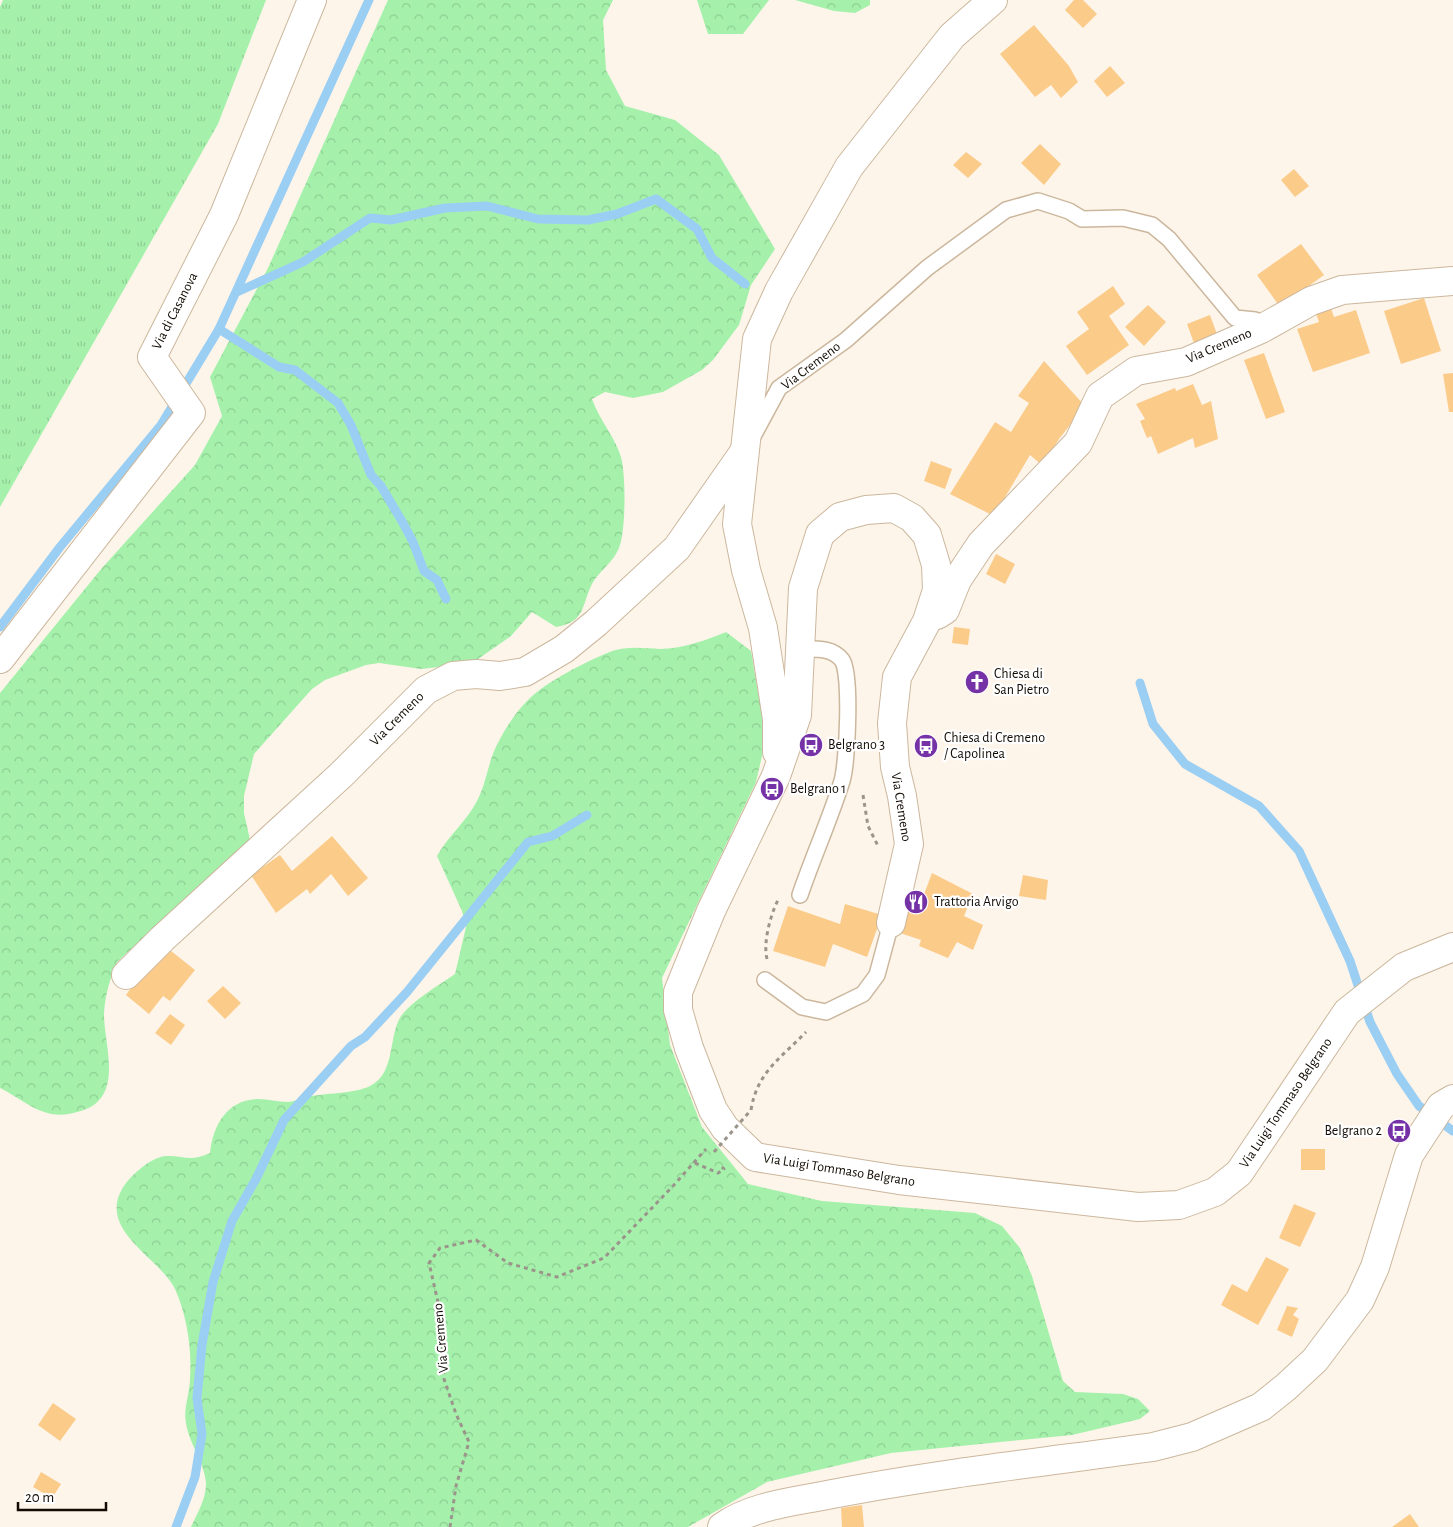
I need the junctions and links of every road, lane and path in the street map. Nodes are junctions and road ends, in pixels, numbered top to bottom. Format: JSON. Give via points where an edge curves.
{"nodes":[{"id":1,"x":312,"y":0,"type":"edge"},
{"id":2,"x":994,"y":0,"type":"edge"},
{"id":3,"x":1453,"y":282,"type":"edge"},
{"id":4,"x":1261,"y":329,"type":"junction"},
{"id":5,"x":746,"y":449,"type":"junction"},
{"id":6,"x":927,"y":621,"type":"junction"},
{"id":7,"x":800,"y":649,"type":"junction"},
{"id":8,"x":0,"y":659,"type":"edge"},
{"id":9,"x":776,"y":776,"type":"junction"},
{"id":10,"x":863,"y":786,"type":"dead end"},
{"id":11,"x":805,"y":880,"type":"junction"},
{"id":12,"x":898,"y":889,"type":"junction"},
{"id":13,"x":800,"y":895,"type":"dead end"},
{"id":14,"x":891,"y":923,"type":"joint"},
{"id":15,"x":1453,"y":947,"type":"edge"},
{"id":16,"x":126,"y":975,"type":"dead end"},
{"id":17,"x":770,"y":983,"type":"joint"},
{"id":18,"x":826,"y":1012,"type":"junction"},
{"id":19,"x":1453,"y":1099,"type":"edge"},
{"id":20,"x":714,"y":1152,"type":"dead end"},
{"id":21,"x":724,"y":1169,"type":"dead end"},
{"id":22,"x":450,"y":1527,"type":"edge"},
{"id":23,"x":722,"y":1527,"type":"edge"}],
"edges":[{"from":1,"to":8,"type":"street","name":"Via di Casanova","via":[[224,215],[152,357],[191,413]]},
{"from":2,"to":5,"type":"street","name":"Via Cremeno","via":[[952,36],[848,167],[779,291],[757,339]]},
{"from":3,"to":4,"type":"street","name":"Via Cremeno","via":[[1342,290],[1311,301]]},
{"from":4,"to":5,"type":"lane","name":"Via Cremeno","via":[[1255,320],[1235,318],[1169,238],[1152,225],[1123,218],[1082,219],[1038,200],[1006,210],[927,268],[846,340],[779,388]]},
{"from":4,"to":6,"type":"street","name":"Via Cremeno","via":[[1186,362],[1136,371],[1100,396],[1078,443],[982,544],[957,580],[945,610]]},
{"from":5,"to":9,"type":"street","name":"Via Cremeno","via":[[738,524],[746,570],[763,628],[777,719]]},
{"from":5,"to":16,"type":"street","name":"Via Cremeno","via":[[677,548],[596,623],[564,649],[525,672],[500,676],[453,676],[426,690],[341,775]]},
{"from":6,"to":7,"type":"street","name":"Via Luigi Tommaso Belgrano","via":[[937,590],[936,565],[926,535],[912,518],[894,508],[866,510],[840,517],[820,534],[803,588]]},
{"from":6,"to":12,"type":"street","name":"Via Cremeno","via":[[897,677],[892,723],[895,767],[908,844]]},
{"from":7,"to":9,"type":"street","name":"Via Luigi Tommaso Belgrano","via":[[797,715]]},
{"from":7,"to":11,"type":"lane","via":[[822,649],[843,661],[848,704],[843,779]]},
{"from":9,"to":15,"type":"street","name":"Via Luigi Tommaso Belgrano","via":[[711,911],[678,992],[678,1010],[702,1086],[725,1128],[755,1157],[899,1180],[1138,1207],[1179,1205],[1215,1192],[1239,1173],[1347,1012],[1404,966]]},
{"from":10,"to":12,"type":"path","via":[[868,826],[887,874]]},
{"from":11,"to":13,"type":"lane"},
{"from":11,"to":17,"type":"path","via":[[784,887],[774,908],[765,950]]},
{"from":12,"to":14,"type":"street","name":"Via Cremeno"},
{"from":14,"to":18,"type":"lane","name":"Via Cremeno","via":[[877,975],[863,994]]},
{"from":17,"to":18,"type":"lane","via":[[802,1007]]},
{"from":18,"to":20,"type":"path","bridge":true,"via":[[769,1067],[754,1093],[751,1110]]},
{"from":19,"to":23,"type":"street","via":[[1441,1106],[1408,1154],[1375,1267],[1360,1300],[1315,1360],[1261,1407],[1192,1437],[1153,1447],[878,1485],[767,1507]]},
{"from":21,"to":22,"type":"path","name":"Via Cremeno","via":[[718,1173],[695,1163],[604,1258],[557,1277],[508,1263],[476,1240],[440,1248],[429,1263],[441,1315],[444,1379],[470,1442],[456,1486]]}]}
